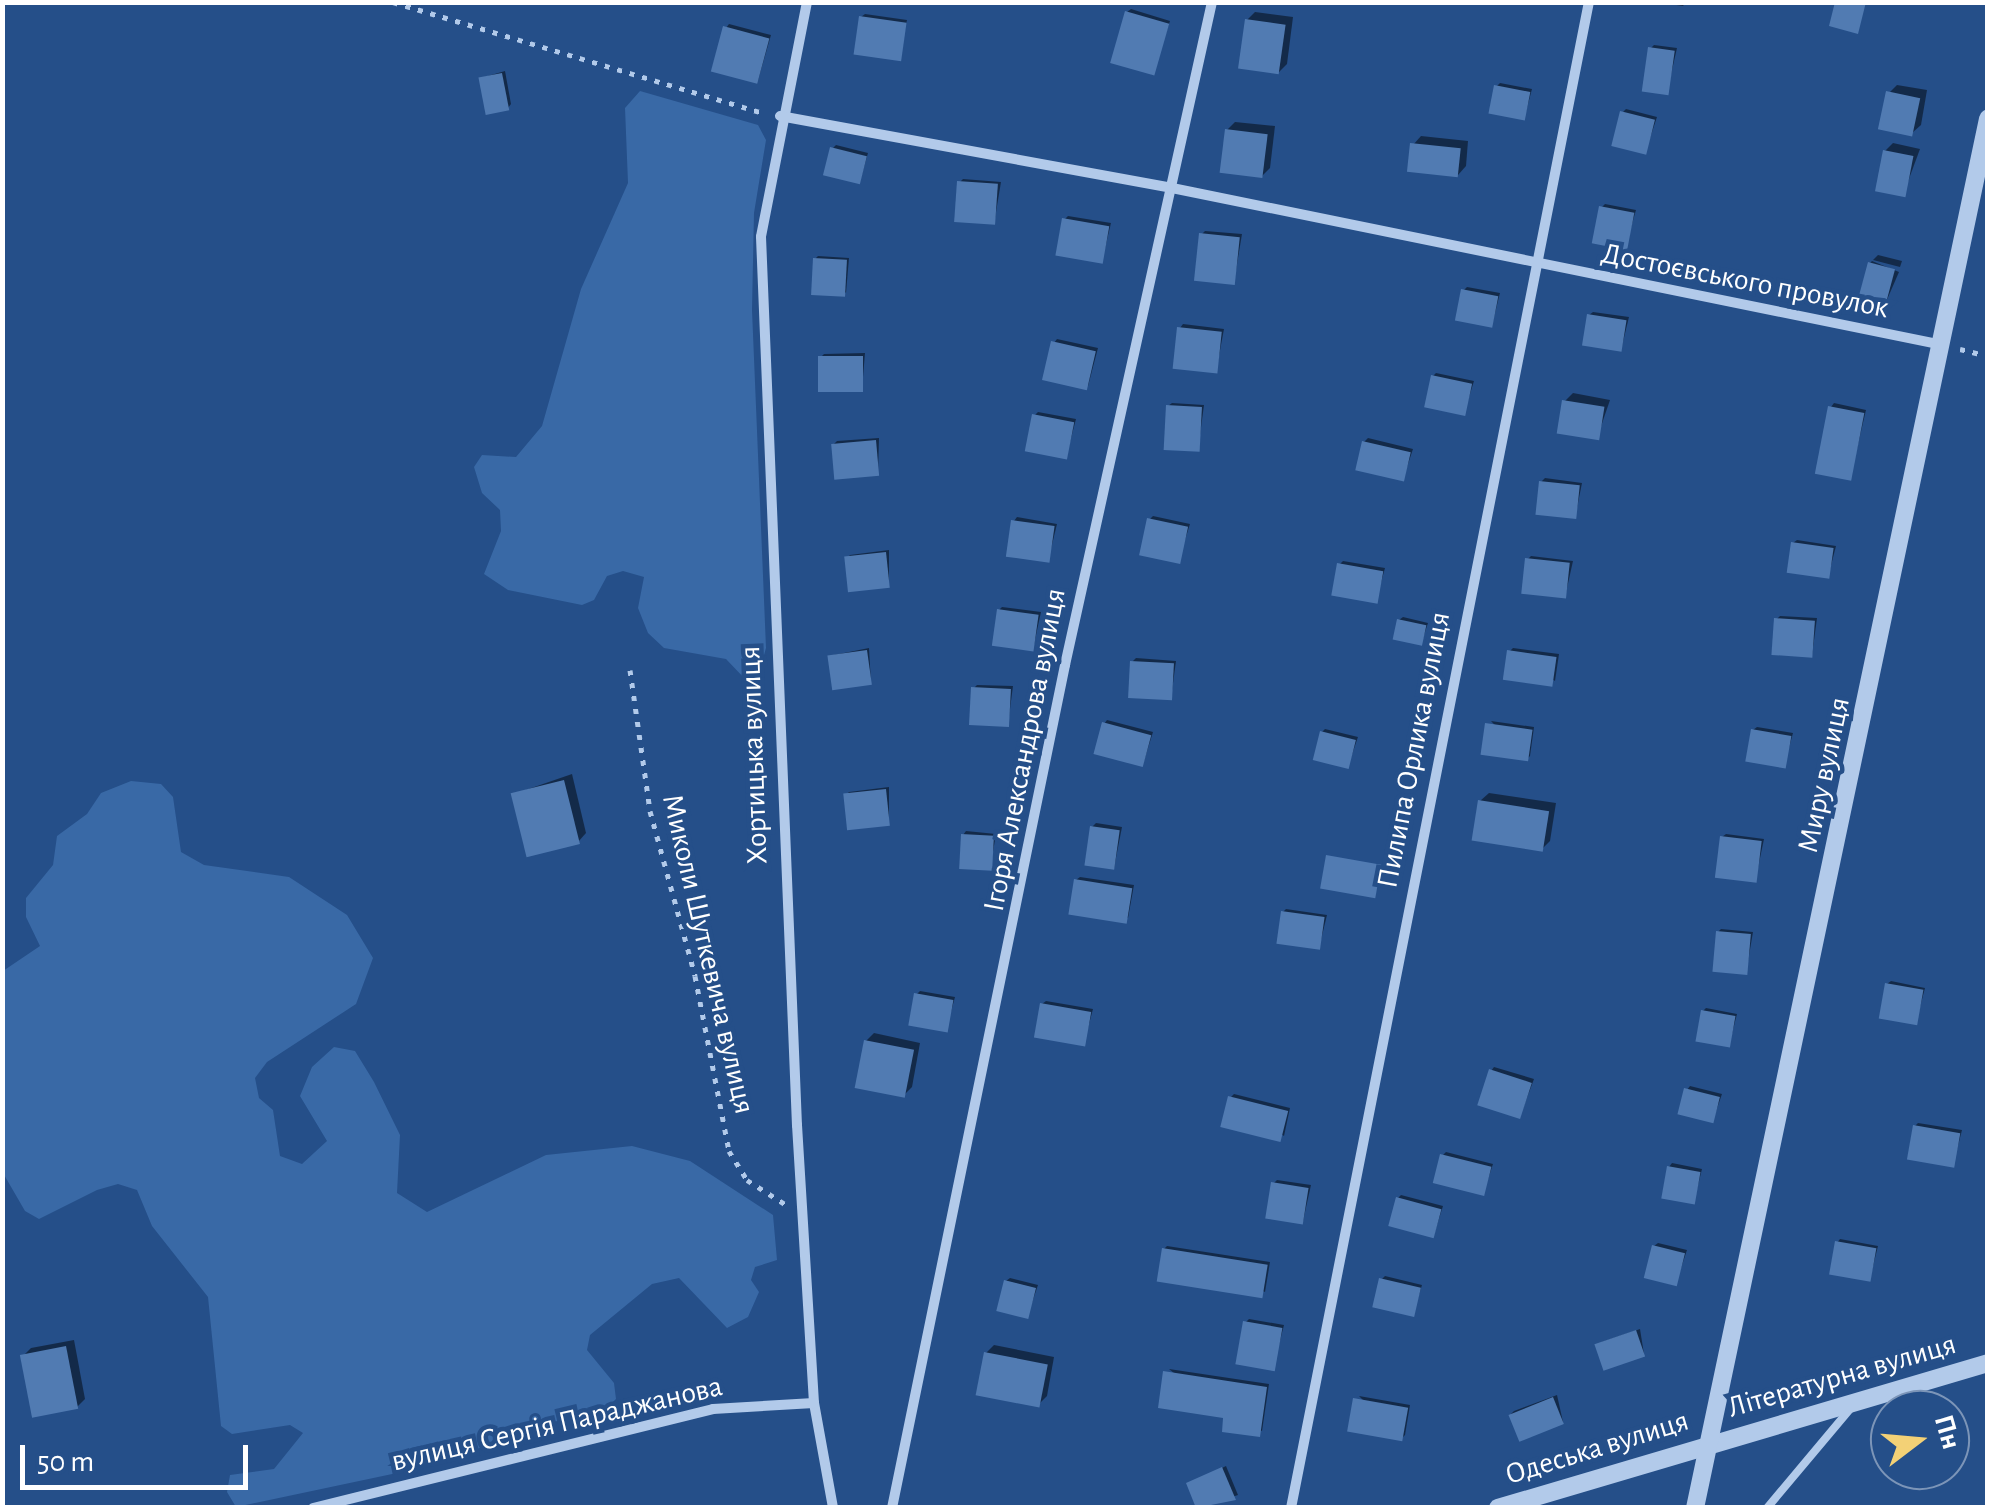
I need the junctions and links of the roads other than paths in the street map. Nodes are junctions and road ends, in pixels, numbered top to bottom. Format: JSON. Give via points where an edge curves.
{"nodes":[{"id":1,"x":806,"y":2,"type":"edge"},
{"id":2,"x":1212,"y":2,"type":"edge"},
{"id":3,"x":1589,"y":2,"type":"edge"},
{"id":4,"x":780,"y":116,"type":"junction"},
{"id":5,"x":1988,"y":118,"type":"edge"},
{"id":6,"x":1172,"y":188,"type":"junction"},
{"id":7,"x":1538,"y":266,"type":"junction"},
{"id":8,"x":1942,"y":345,"type":"junction"},
{"id":9,"x":1988,"y":1363,"type":"edge"},
{"id":10,"x":814,"y":1403,"type":"junction"},
{"id":11,"x":1854,"y":1405,"type":"junction"},
{"id":12,"x":1712,"y":1441,"type":"junction"},
{"id":13,"x":314,"y":1508,"type":"edge"},
{"id":14,"x":833,"y":1508,"type":"edge"},
{"id":15,"x":892,"y":1508,"type":"edge"},
{"id":16,"x":1292,"y":1508,"type":"edge"},
{"id":17,"x":1498,"y":1508,"type":"edge"},
{"id":18,"x":1695,"y":1508,"type":"edge"},
{"id":19,"x":1767,"y":1508,"type":"edge"}],
"edges":[{"from":1,"to":4,"type":"street","name":"Хортицька вулиця"},
{"from":2,"to":6,"type":"street","name":"Ігоря Александрова вулиця"},
{"from":3,"to":7,"type":"street","name":"Пилипа Орлика вулиця"},
{"from":4,"to":6,"type":"street","name":"Достоєвського провулок"},
{"from":4,"to":10,"type":"street","name":"Хортицька вулиця","via":[[760,237]]},
{"from":5,"to":8,"type":"street","name":"Миру вулиця"},
{"from":6,"to":7,"type":"street","name":"Достоєвського провулок"},
{"from":6,"to":15,"type":"street","name":"Ігоря Александрова вулиця","via":[[1064,665]]},
{"from":7,"to":8,"type":"street","name":"Достоєвського провулок"},
{"from":7,"to":16,"type":"street","name":"Пилипа Орлика вулиця"},
{"from":8,"to":12,"type":"street","name":"Миру вулиця"},
{"from":9,"to":11,"type":"street","name":"Літературна вулиця"},
{"from":10,"to":13,"type":"street","name":"вулиця Сергія Параджанова","via":[[713,1409]]},
{"from":10,"to":14,"type":"street","name":"Хортицька вулиця"},
{"from":11,"to":12,"type":"street","name":"Літературна вулиця"},
{"from":11,"to":19,"type":"lane"},
{"from":12,"to":17,"type":"street","name":"Одеська вулиця"},
{"from":12,"to":18,"type":"street","name":"Миру вулиця"}]}
